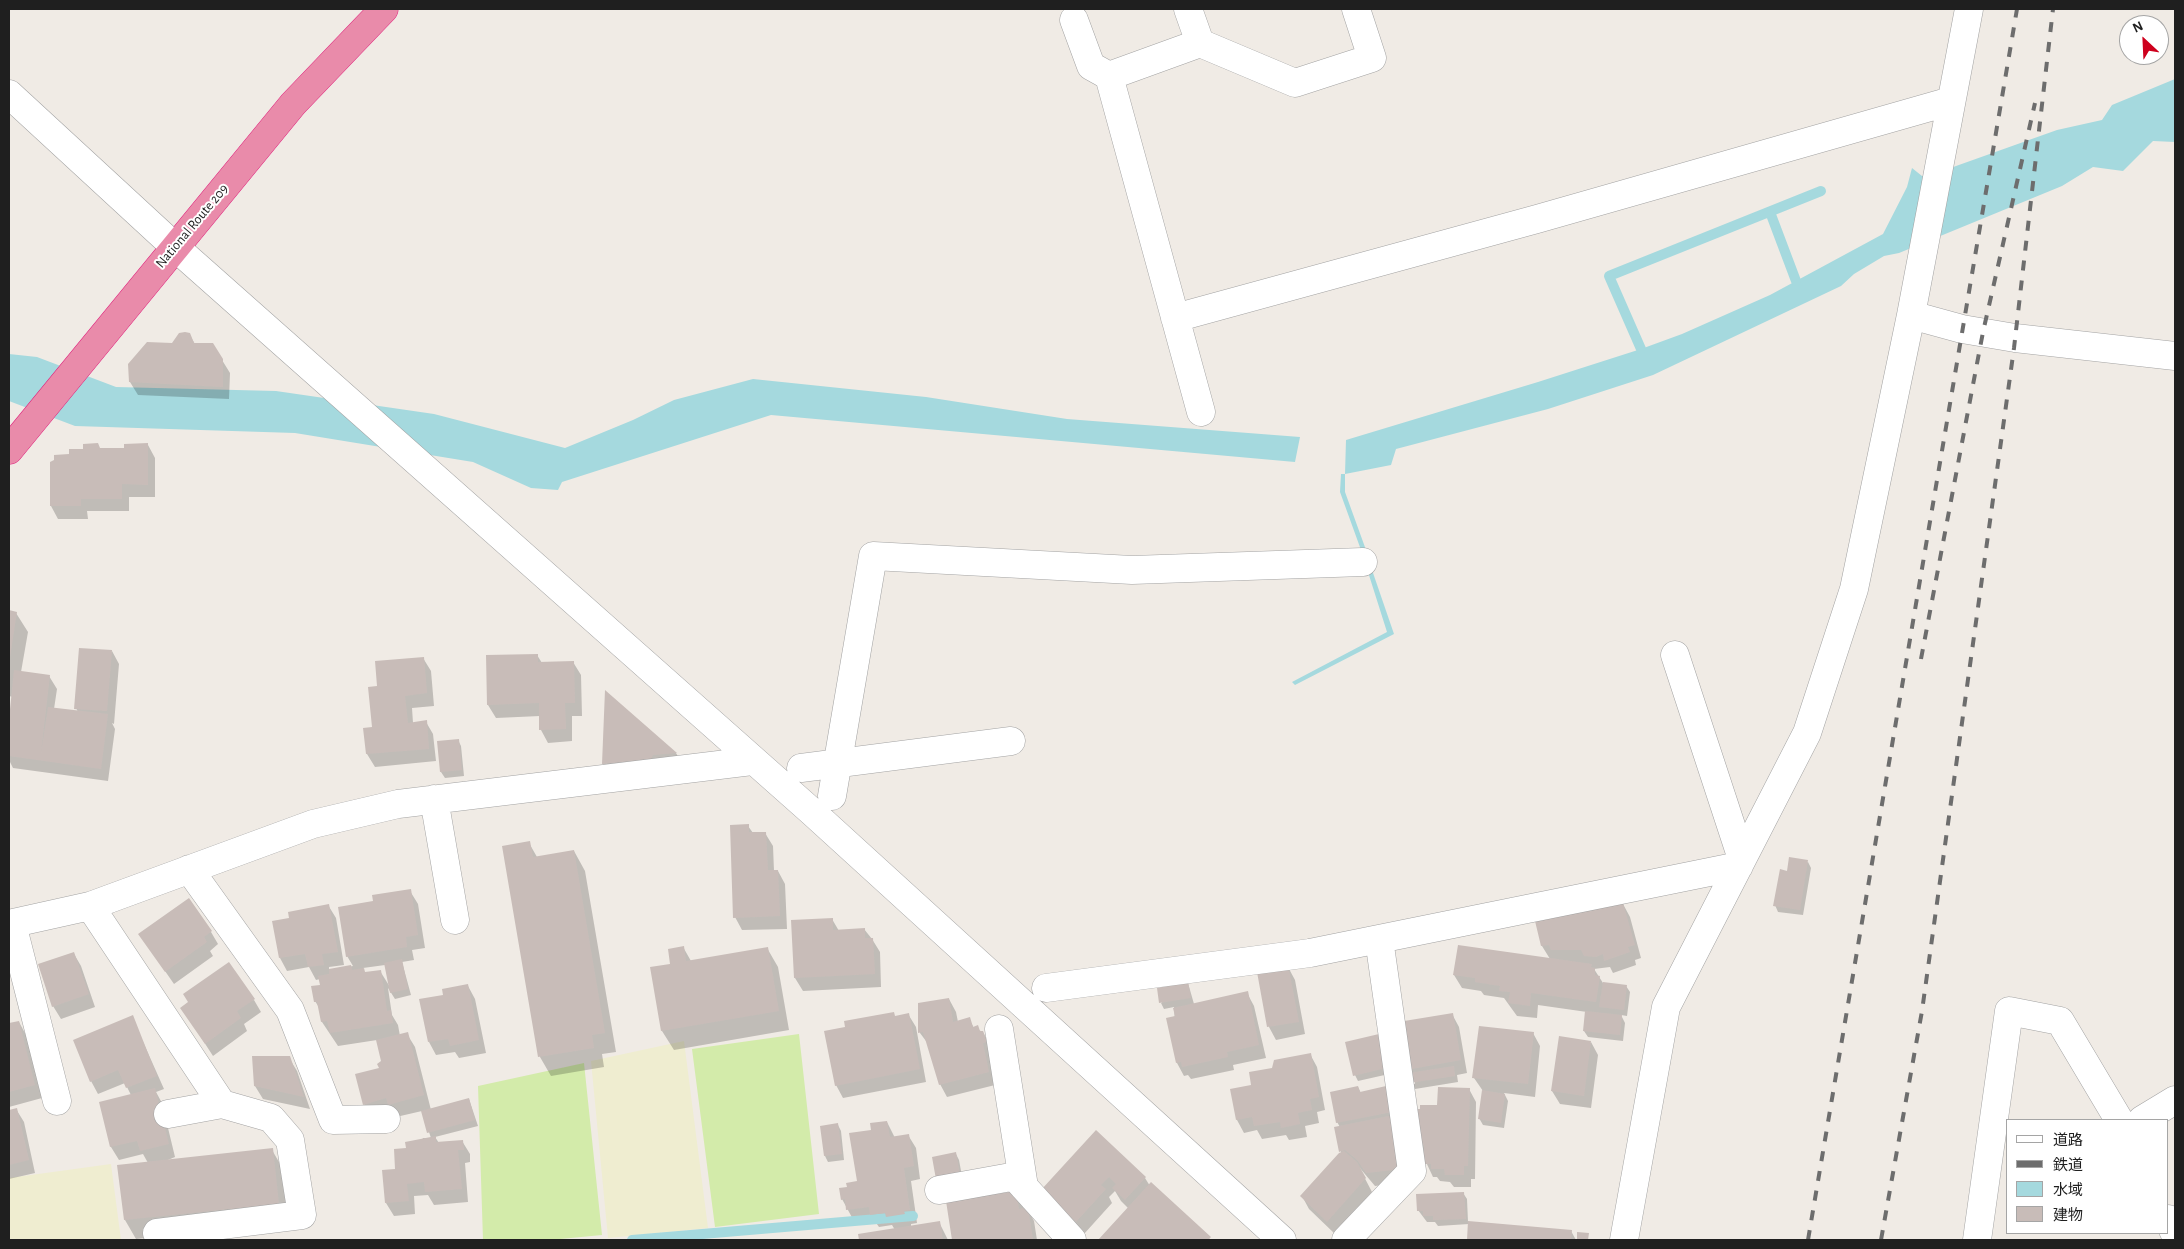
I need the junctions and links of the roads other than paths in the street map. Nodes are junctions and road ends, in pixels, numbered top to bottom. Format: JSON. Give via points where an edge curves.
{"nodes":[{"id":1,"x":384,"y":9,"type":"edge"},
{"id":2,"x":1188,"y":9,"type":"edge"},
{"id":3,"x":1356,"y":9,"type":"edge"},
{"id":4,"x":1969,"y":9,"type":"edge"},
{"id":5,"x":1074,"y":20,"type":"dead end"},
{"id":6,"x":1200,"y":43,"type":"junction"},
{"id":7,"x":1109,"y":76,"type":"junction"},
{"id":8,"x":9,"y":94,"type":"edge"},
{"id":9,"x":1951,"y":100,"type":"junction"},
{"id":10,"x":174,"y":247,"type":"junction"},
{"id":11,"x":1911,"y":315,"type":"junction"},
{"id":12,"x":1175,"y":318,"type":"junction"},
{"id":13,"x":2175,"y":356,"type":"edge"},
{"id":14,"x":1201,"y":412,"type":"dead end"},
{"id":15,"x":9,"y":450,"type":"edge"},
{"id":16,"x":1363,"y":562,"type":"dead end"},
{"id":17,"x":1675,"y":655,"type":"dead end"},
{"id":18,"x":1011,"y":741,"type":"dead end"},
{"id":19,"x":752,"y":761,"type":"junction"},
{"id":20,"x":837,"y":764,"type":"junction"},
{"id":21,"x":800,"y":768,"type":"dead end"},
{"id":22,"x":832,"y":796,"type":"dead end"},
{"id":23,"x":434,"y":799,"type":"junction"},
{"id":24,"x":1741,"y":863,"type":"junction"},
{"id":25,"x":189,"y":870,"type":"junction"},
{"id":26,"x":90,"y":906,"type":"junction"},
{"id":27,"x":455,"y":920,"type":"dead end"},
{"id":28,"x":11,"y":924,"type":"edge"},
{"id":29,"x":1379,"y":939,"type":"junction"},
{"id":30,"x":1046,"y":988,"type":"dead end"},
{"id":31,"x":999,"y":1029,"type":"dead end"},
{"id":32,"x":2175,"y":1100,"type":"edge"},
{"id":33,"x":57,"y":1101,"type":"dead end"},
{"id":34,"x":222,"y":1104,"type":"junction"},
{"id":35,"x":168,"y":1114,"type":"dead end"},
{"id":36,"x":386,"y":1119,"type":"dead end"},
{"id":37,"x":2118,"y":1119,"type":"edge"},
{"id":38,"x":2144,"y":1119,"type":"edge"},
{"id":39,"x":1020,"y":1180,"type":"junction"},
{"id":40,"x":939,"y":1190,"type":"dead end"},
{"id":41,"x":2169,"y":1221,"type":"edge"},
{"id":42,"x":157,"y":1233,"type":"dead end"},
{"id":43,"x":2175,"y":1234,"type":"edge"},
{"id":44,"x":1072,"y":1240,"type":"edge"},
{"id":45,"x":1282,"y":1240,"type":"edge"},
{"id":46,"x":1346,"y":1240,"type":"edge"},
{"id":47,"x":1624,"y":1240,"type":"edge"},
{"id":48,"x":1977,"y":1240,"type":"edge"}],
"edges":[{"from":1,"to":10,"type":"highway","name":"National Route 209","via":[[293,104]]},
{"from":2,"to":6,"type":"street"},
{"from":3,"to":6,"type":"street","via":[[1372,58],[1296,82]]},
{"from":4,"to":9,"type":"street"},
{"from":5,"to":7,"type":"street","via":[[1091,66]]},
{"from":6,"to":7,"type":"street"},
{"from":7,"to":12,"type":"street"},
{"from":8,"to":10,"type":"street"},
{"from":9,"to":11,"type":"street"},
{"from":9,"to":12,"type":"street","via":[[1537,219]]},
{"from":10,"to":15,"type":"highway","name":"National Route 209"},
{"from":10,"to":19,"type":"street"},
{"from":11,"to":13,"type":"street","via":[[1962,330]]},
{"from":11,"to":24,"type":"street","via":[[1854,589],[1807,733]]},
{"from":12,"to":14,"type":"street"},
{"from":16,"to":20,"type":"street","via":[[1132,570],[873,556]]},
{"from":17,"to":24,"type":"street"},
{"from":18,"to":20,"type":"street"},
{"from":19,"to":23,"type":"street"},
{"from":19,"to":45,"type":"street"},
{"from":20,"to":21,"type":"street"},
{"from":20,"to":22,"type":"street"},
{"from":23,"to":25,"type":"street","via":[[313,824]]},
{"from":23,"to":27,"type":"street"},
{"from":24,"to":29,"type":"street"},
{"from":24,"to":47,"type":"street","via":[[1666,1007]]},
{"from":25,"to":26,"type":"street"},
{"from":25,"to":36,"type":"street","via":[[290,1010],[333,1120]]},
{"from":26,"to":28,"type":"street"},
{"from":26,"to":34,"type":"street"},
{"from":28,"to":33,"type":"street"},
{"from":29,"to":30,"type":"street","via":[[1310,952]]},
{"from":29,"to":46,"type":"street","via":[[1412,1171]]},
{"from":31,"to":39,"type":"street"},
{"from":32,"to":38,"type":"street"},
{"from":34,"to":35,"type":"street"},
{"from":34,"to":42,"type":"street","via":[[271,1118],[290,1140],[302,1215]]},
{"from":37,"to":48,"type":"street","via":[[2060,1021],[2009,1011]]},
{"from":39,"to":40,"type":"street"},
{"from":39,"to":44,"type":"street"},
{"from":41,"to":43,"type":"street"}]}
